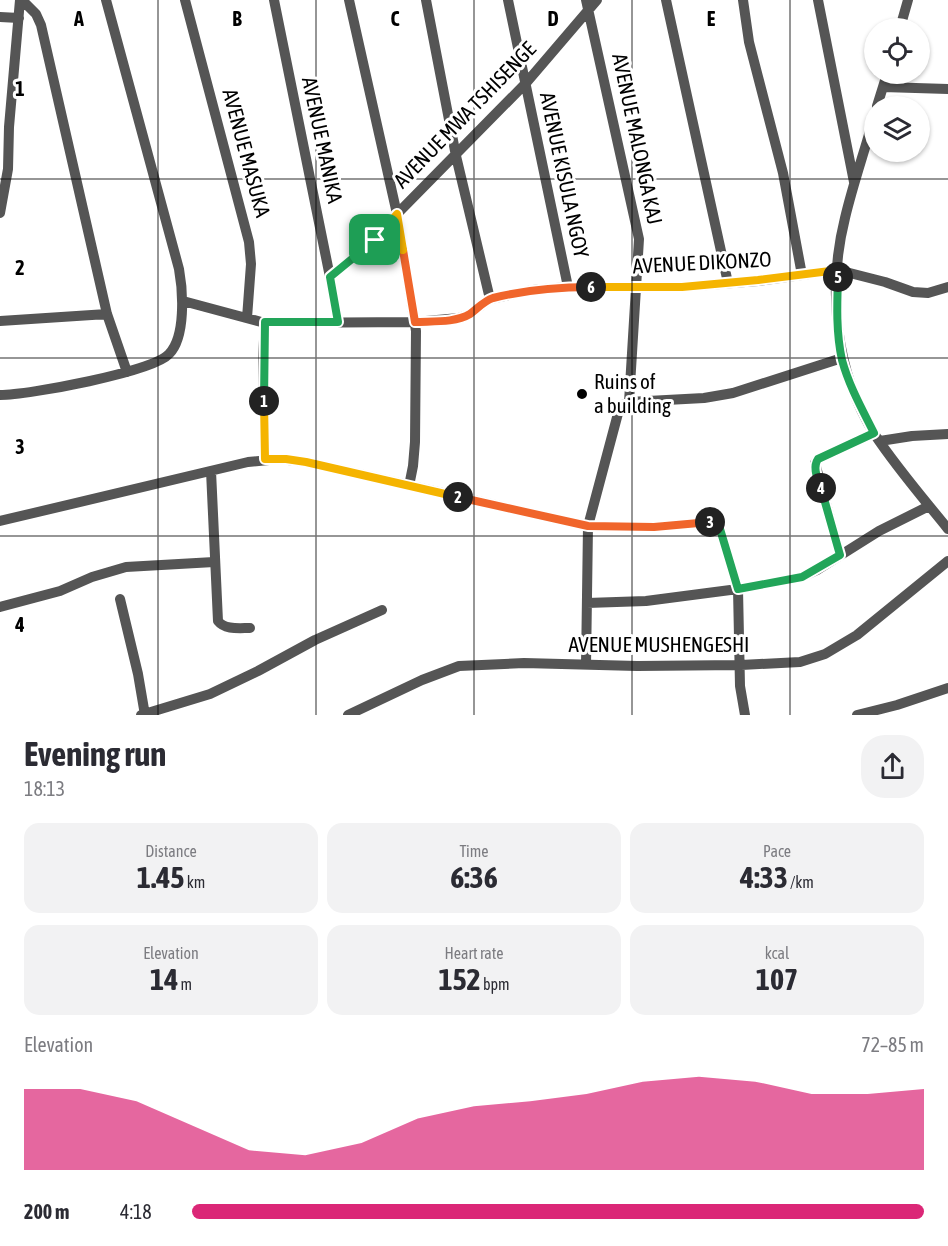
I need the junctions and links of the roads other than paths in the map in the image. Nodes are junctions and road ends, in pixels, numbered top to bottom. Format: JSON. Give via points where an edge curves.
{"nodes":[{"id":1,"x":21,"y":0,"type":"edge"},
{"id":2,"x":106,"y":0,"type":"edge"},
{"id":3,"x":185,"y":0,"type":"edge"},
{"id":4,"x":274,"y":0,"type":"edge"},
{"id":5,"x":349,"y":0,"type":"edge"},
{"id":6,"x":426,"y":0,"type":"edge"},
{"id":7,"x":507,"y":0,"type":"edge"},
{"id":8,"x":597,"y":0,"type":"edge"},
{"id":9,"x":666,"y":0,"type":"edge"},
{"id":10,"x":743,"y":0,"type":"edge"},
{"id":11,"x":818,"y":0,"type":"edge"},
{"id":12,"x":908,"y":0,"type":"edge"},
{"id":13,"x":587,"y":5,"type":"edge"},
{"id":14,"x":0,"y":17,"type":"edge"},
{"id":15,"x":19,"y":18,"type":"junction"},
{"id":16,"x":903,"y":18,"type":"edge"},
{"id":17,"x":526,"y":83,"type":"junction"},
{"id":18,"x":884,"y":84,"type":"edge"},
{"id":19,"x":883,"y":87,"type":"junction"},
{"id":20,"x":948,"y":89,"type":"edge"},
{"id":21,"x":0,"y":91,"type":"edge"},
{"id":22,"x":12,"y":91,"type":"junction"},
{"id":23,"x":880,"y":96,"type":"edge"},
{"id":24,"x":864,"y":153,"type":"edge"},
{"id":25,"x":456,"y":156,"type":"junction"},
{"id":26,"x":4,"y":168,"type":"edge"},
{"id":27,"x":855,"y":185,"type":"junction"},
{"id":28,"x":0,"y":213,"type":"edge"},
{"id":29,"x":397,"y":214,"type":"junction"},
{"id":30,"x":838,"y":270,"type":"junction"},
{"id":31,"x":802,"y":275,"type":"junction"},
{"id":32,"x":330,"y":277,"type":"junction"},
{"id":33,"x":728,"y":283,"type":"junction"},
{"id":34,"x":568,"y":287,"type":"junction"},
{"id":35,"x":635,"y":287,"type":"junction"},
{"id":36,"x":948,"y":287,"type":"edge"},
{"id":37,"x":490,"y":299,"type":"junction"},
{"id":38,"x":183,"y":301,"type":"junction"},
{"id":39,"x":107,"y":314,"type":"junction"},
{"id":40,"x":247,"y":318,"type":"junction"},
{"id":41,"x":0,"y":321,"type":"edge"},
{"id":42,"x":265,"y":322,"type":"junction"},
{"id":43,"x":338,"y":322,"type":"junction"},
{"id":44,"x":415,"y":322,"type":"junction"},
{"id":45,"x":842,"y":358,"type":"junction"},
{"id":46,"x":127,"y":372,"type":"junction"},
{"id":47,"x":0,"y":395,"type":"edge"},
{"id":48,"x":629,"y":402,"type":"junction"},
{"id":49,"x":948,"y":434,"type":"edge"},
{"id":50,"x":877,"y":437,"type":"junction"},
{"id":51,"x":265,"y":459,"type":"junction"},
{"id":52,"x":211,"y":471,"type":"junction"},
{"id":53,"x":409,"y":486,"type":"junction"},
{"id":54,"x":929,"y":506,"type":"junction"},
{"id":55,"x":0,"y":521,"type":"edge"},
{"id":56,"x":588,"y":526,"type":"junction"},
{"id":57,"x":948,"y":529,"type":"edge"},
{"id":58,"x":840,"y":555,"type":"junction"},
{"id":59,"x":948,"y":561,"type":"edge"},
{"id":60,"x":214,"y":562,"type":"junction"},
{"id":61,"x":738,"y":589,"type":"junction"},
{"id":62,"x":120,"y":599,"type":"dead end"},
{"id":63,"x":587,"y":603,"type":"junction"},
{"id":64,"x":0,"y":607,"type":"edge"},
{"id":65,"x":382,"y":610,"type":"dead end"},
{"id":66,"x":250,"y":628,"type":"dead end"},
{"id":67,"x":586,"y":665,"type":"junction"},
{"id":68,"x":741,"y":665,"type":"junction"},
{"id":69,"x":948,"y":688,"type":"edge"},
{"id":70,"x":143,"y":715,"type":"edge"},
{"id":71,"x":348,"y":715,"type":"edge"},
{"id":72,"x":745,"y":715,"type":"edge"},
{"id":73,"x":857,"y":715,"type":"edge"}],
"edges":[{"from":1,"to":15,"type":"street"},
{"from":1,"to":39,"type":"street","via":[[41,25]]},
{"from":2,"to":38,"type":"street","via":[[179,269]]},
{"from":3,"to":40,"type":"street","name":"AVENUE MASUKA","via":[[249,242]]},
{"from":4,"to":32,"type":"street","name":"AVENUE MANIKA"},
{"from":5,"to":29,"type":"street"},
{"from":6,"to":25,"type":"street"},
{"from":7,"to":17,"type":"street","name":"AVENUE KISULA NGOY"},
{"from":8,"to":13,"type":"street","name":"AVENUE MWA TSHISENGE"},
{"from":9,"to":33,"type":"street"},
{"from":10,"to":31,"type":"street"},
{"from":11,"to":27,"type":"street"},
{"from":12,"to":16,"type":"street"},
{"from":13,"to":17,"type":"street","name":"AVENUE MWA TSHISENGE"},
{"from":13,"to":35,"type":"street","name":"AVENUE MALONGA KAJ","via":[[638,229]]},
{"from":14,"to":15,"type":"street"},
{"from":15,"to":22,"type":"street"},
{"from":17,"to":25,"type":"street","name":"AVENUE MWA TSHISENGE"},
{"from":17,"to":34,"type":"street","name":"AVENUE KISULA NGOY"},
{"from":18,"to":19,"type":"street"},
{"from":19,"to":20,"type":"street"},
{"from":19,"to":23,"type":"street"},
{"from":21,"to":22,"type":"street"},
{"from":22,"to":26,"type":"street"},
{"from":24,"to":27,"type":"street"},
{"from":25,"to":29,"type":"street","name":"AVENUE MWA TSHISENGE"},
{"from":25,"to":37,"type":"street"},
{"from":26,"to":28,"type":"street"},
{"from":27,"to":30,"type":"street","via":[[843,225]]},
{"from":29,"to":32,"type":"street","name":"AVENUE MWA TSHISENGE","via":[[367,248]]},
{"from":29,"to":44,"type":"street"},
{"from":30,"to":31,"type":"street","name":"AVENUE DIKONZO"},
{"from":30,"to":36,"type":"street","via":[[913,292],[928,293]]},
{"from":30,"to":45,"type":"street","via":[[837,320]]},
{"from":31,"to":33,"type":"street","name":"AVENUE DIKONZO"},
{"from":32,"to":43,"type":"street","name":"AVENUE MANIKA"},
{"from":33,"to":35,"type":"street","name":"AVENUE DIKONZO"},
{"from":34,"to":35,"type":"street","name":"AVENUE DIKONZO"},
{"from":34,"to":37,"type":"street","name":"AVENUE DIKONZO"},
{"from":35,"to":48,"type":"street","name":"AVENUE MALONGA KAJ"},
{"from":37,"to":44,"type":"street","name":"AVENUE DIKONZO","via":[[459,318]]},
{"from":38,"to":40,"type":"street","name":"AVENUE DIKONZO"},
{"from":38,"to":46,"type":"street","via":[[171,352],[162,360]]},
{"from":39,"to":41,"type":"street"},
{"from":39,"to":46,"type":"street"},
{"from":40,"to":42,"type":"street","name":"AVENUE DIKONZO"},
{"from":42,"to":43,"type":"street","name":"AVENUE DIKONZO"},
{"from":42,"to":51,"type":"street"},
{"from":43,"to":44,"type":"street","name":"AVENUE DIKONZO"},
{"from":44,"to":53,"type":"street","via":[[417,399]]},
{"from":45,"to":48,"type":"street","via":[[726,394]]},
{"from":45,"to":50,"type":"street"},
{"from":46,"to":47,"type":"street"},
{"from":48,"to":56,"type":"street","via":[[618,409]]},
{"from":49,"to":50,"type":"street"},
{"from":50,"to":54,"type":"street"},
{"from":50,"to":58,"type":"street","via":[[815,463]]},
{"from":51,"to":52,"type":"street"},
{"from":51,"to":53,"type":"street","via":[[306,462]]},
{"from":52,"to":55,"type":"street"},
{"from":52,"to":60,"type":"street"},
{"from":53,"to":56,"type":"street"},
{"from":54,"to":57,"type":"street"},
{"from":54,"to":58,"type":"street"},
{"from":56,"to":61,"type":"street","via":[[654,527],[714,522],[720,529]]},
{"from":56,"to":63,"type":"street"},
{"from":58,"to":61,"type":"street","via":[[802,577]]},
{"from":59,"to":68,"type":"street","name":"AVENUE MUSHENGESHI","via":[[869,625],[825,654],[800,662]]},
{"from":60,"to":64,"type":"street","via":[[126,567]]},
{"from":60,"to":66,"type":"street","via":[[218,621],[222,626]]},
{"from":61,"to":63,"type":"street","via":[[646,601]]},
{"from":61,"to":68,"type":"street"},
{"from":62,"to":70,"type":"street","via":[[138,674]]},
{"from":63,"to":67,"type":"street"},
{"from":65,"to":70,"type":"street","via":[[210,694]]},
{"from":67,"to":68,"type":"street","name":"AVENUE MUSHENGESHI"},
{"from":67,"to":71,"type":"street","name":"AVENUE MUSHENGESHI","via":[[459,666]]},
{"from":68,"to":72,"type":"street"},
{"from":69,"to":73,"type":"street"}]}
